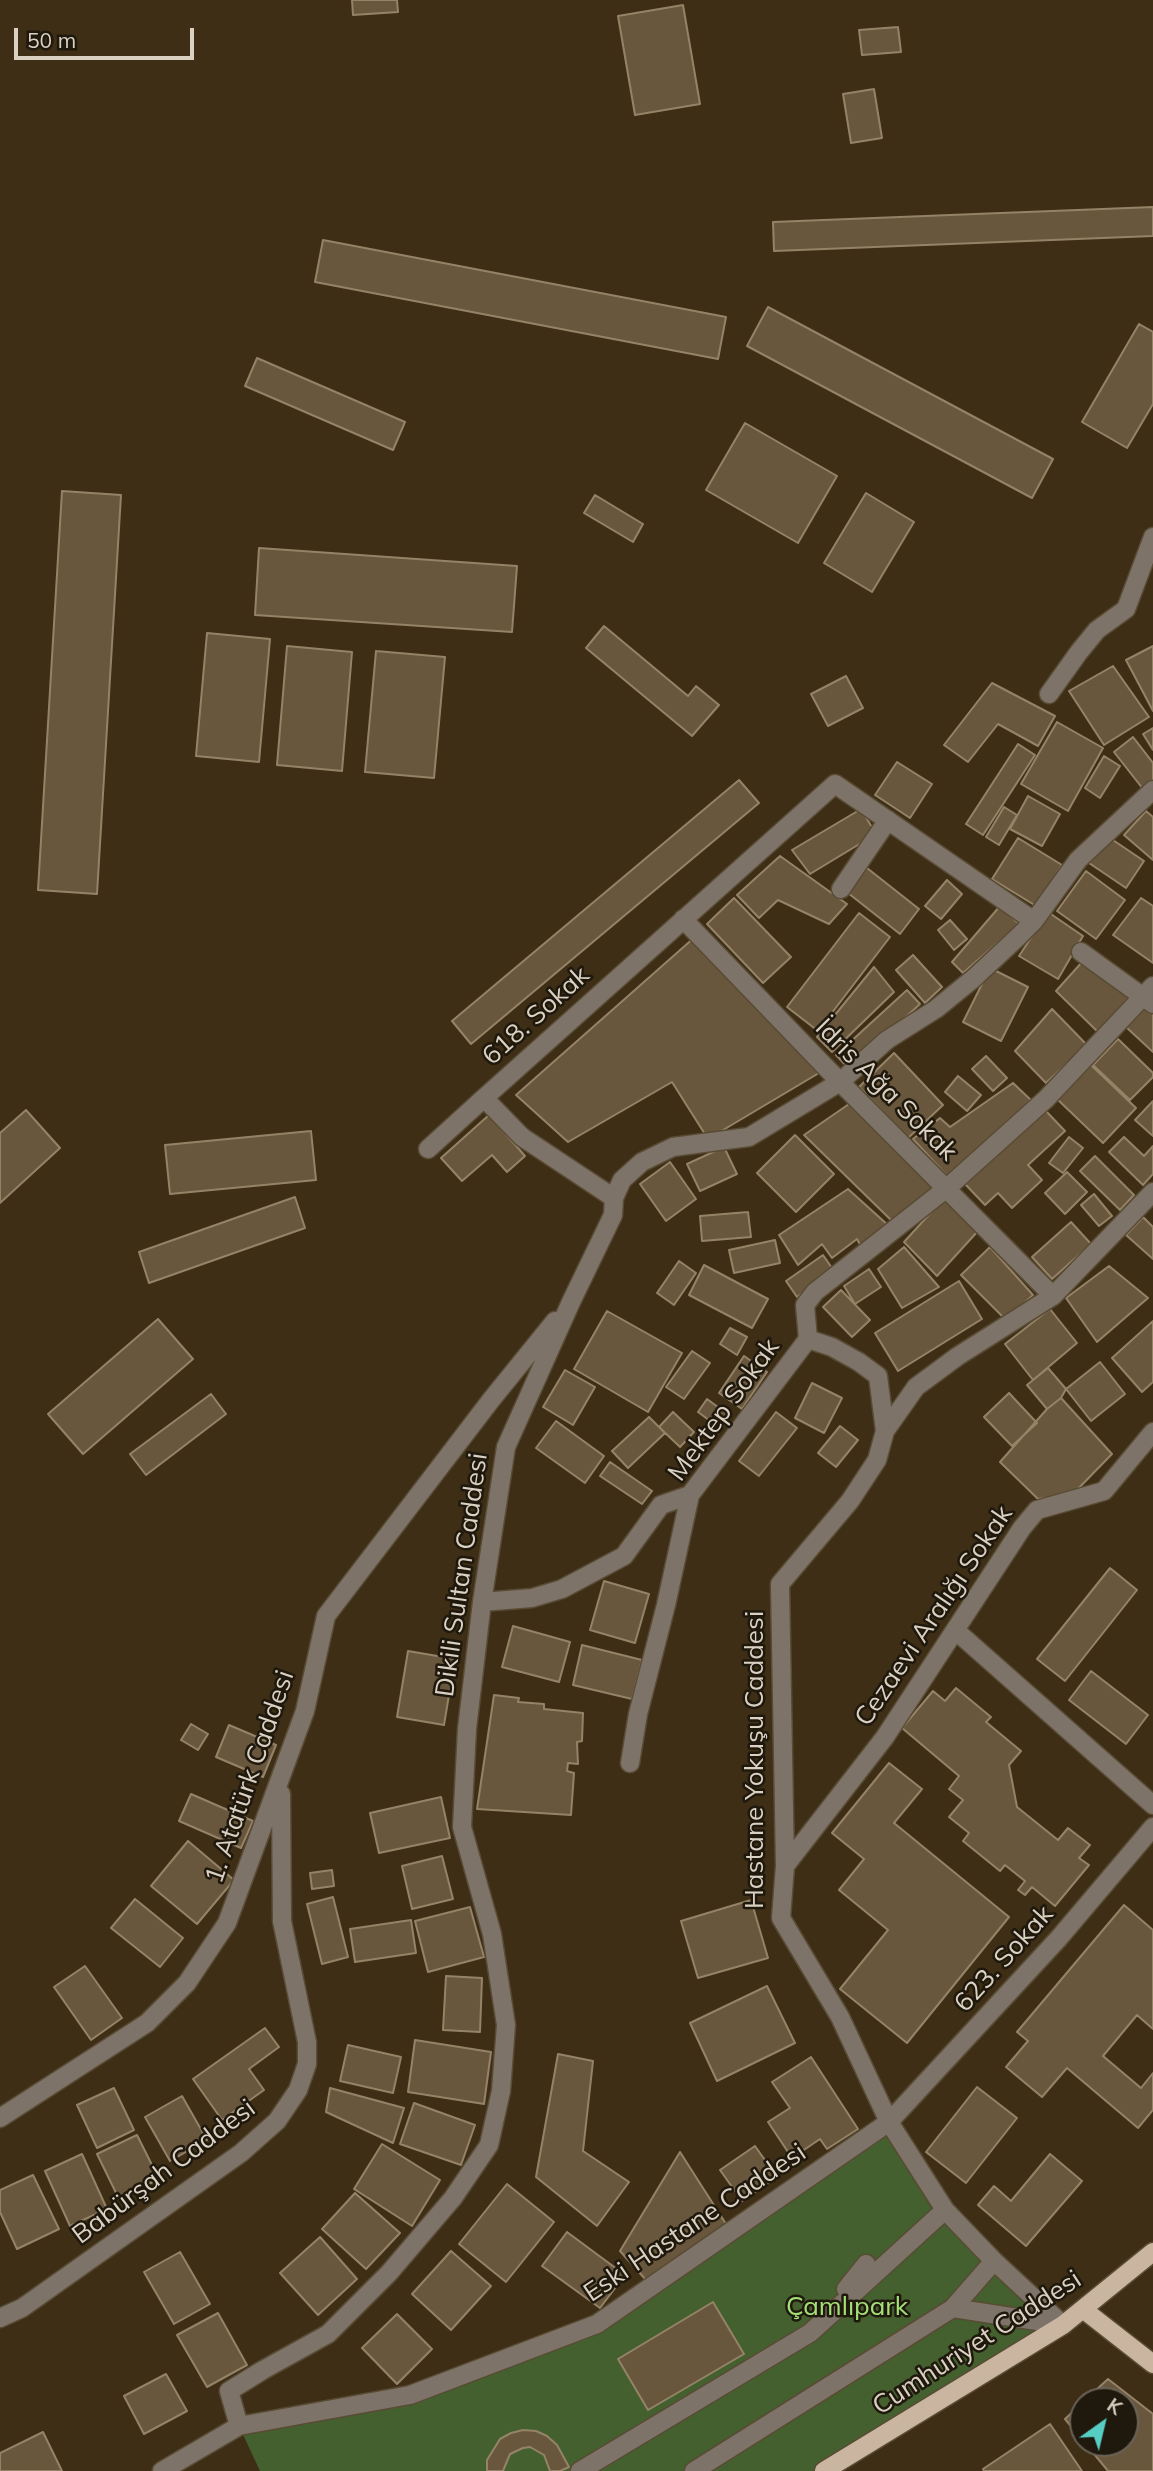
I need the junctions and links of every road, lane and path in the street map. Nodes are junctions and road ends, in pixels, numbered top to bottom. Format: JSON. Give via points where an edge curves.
{"nodes":[{"id":1,"x":1153,"y":537,"type":"edge"},
{"id":2,"x":1049,"y":694,"type":"dead end"},
{"id":3,"x":1153,"y":790,"type":"edge"},
{"id":4,"x":888,"y":820,"type":"junction"},
{"id":5,"x":841,"y":889,"type":"dead end"},
{"id":6,"x":683,"y":919,"type":"junction"},
{"id":7,"x":1034,"y":921,"type":"junction"},
{"id":8,"x":1081,"y":952,"type":"dead end"},
{"id":9,"x":1150,"y":995,"type":"edge"},
{"id":10,"x":840,"y":1082,"type":"junction"},
{"id":11,"x":484,"y":1098,"type":"junction"},
{"id":12,"x":428,"y":1149,"type":"dead end"},
{"id":13,"x":947,"y":1188,"type":"junction"},
{"id":14,"x":1153,"y":1192,"type":"edge"},
{"id":15,"x":614,"y":1198,"type":"junction"},
{"id":16,"x":1053,"y":1296,"type":"junction"},
{"id":17,"x":570,"y":1302,"type":"junction"},
{"id":18,"x":808,"y":1339,"type":"junction"},
{"id":19,"x":885,"y":1431,"type":"junction"},
{"id":20,"x":1153,"y":1432,"type":"edge"},
{"id":21,"x":690,"y":1495,"type":"junction"},
{"id":22,"x":482,"y":1602,"type":"junction"},
{"id":23,"x":955,"y":1630,"type":"junction"},
{"id":24,"x":630,"y":1763,"type":"dead end"},
{"id":25,"x":281,"y":1781,"type":"junction"},
{"id":26,"x":1153,"y":1805,"type":"edge"},
{"id":27,"x":1153,"y":1827,"type":"edge"},
{"id":28,"x":785,"y":1866,"type":"junction"},
{"id":29,"x":0,"y":2118,"type":"edge"},
{"id":30,"x":889,"y":2122,"type":"junction"},
{"id":31,"x":945,"y":2210,"type":"junction"},
{"id":32,"x":1153,"y":2252,"type":"edge"},
{"id":33,"x":994,"y":2261,"type":"junction"},
{"id":34,"x":866,"y":2264,"type":"dead end"},
{"id":35,"x":953,"y":2308,"type":"junction"},
{"id":36,"x":1084,"y":2310,"type":"junction"},
{"id":37,"x":0,"y":2318,"type":"edge"},
{"id":38,"x":1063,"y":2325,"type":"junction"},
{"id":39,"x":810,"y":2333,"type":"junction"},
{"id":40,"x":1153,"y":2364,"type":"edge"},
{"id":41,"x":239,"y":2426,"type":"junction"},
{"id":42,"x":162,"y":2471,"type":"edge"},
{"id":43,"x":580,"y":2471,"type":"edge"},
{"id":44,"x":694,"y":2471,"type":"edge"},
{"id":45,"x":824,"y":2471,"type":"edge"}],
"edges":[{"from":1,"to":2,"type":"street","via":[[1126,609],[1097,630]]},
{"from":3,"to":7,"type":"street","name":"Dikili Sultan Caddesi","via":[[1078,860]]},
{"from":4,"to":5,"type":"street"},
{"from":4,"to":6,"type":"street","name":"618. Sokak","via":[[835,784]]},
{"from":4,"to":7,"type":"street"},
{"from":6,"to":10,"type":"street","name":"İdris Ağa Sokak"},
{"from":6,"to":11,"type":"street","name":"618. Sokak"},
{"from":7,"to":10,"type":"street","name":"Dikili Sultan Caddesi","via":[[974,978],[887,1040]]},
{"from":8,"to":9,"type":"street"},
{"from":9,"to":13,"type":"street","name":"Mektep Sokak","via":[[1046,1099]]},
{"from":10,"to":13,"type":"street","name":"İdris Ağa Sokak"},
{"from":10,"to":15,"type":"street","name":"Dikili Sultan Caddesi","via":[[749,1137],[673,1147],[642,1161],[622,1180]]},
{"from":11,"to":12,"type":"street"},
{"from":11,"to":15,"type":"street","name":"618. Sokak","via":[[522,1137]]},
{"from":13,"to":16,"type":"street","name":"İdris Ağa Sokak"},
{"from":13,"to":18,"type":"street","name":"Mektep Sokak","via":[[816,1292],[805,1305]]},
{"from":14,"to":16,"type":"street"},
{"from":15,"to":17,"type":"street","name":"Dikili Sultan Caddesi","via":[[612,1215]]},
{"from":16,"to":19,"type":"street","via":[[916,1387]]},
{"from":17,"to":22,"type":"street","name":"Dikili Sultan Caddesi","via":[[506,1447]]},
{"from":17,"to":25,"type":"street","name":"1. Atatürk Caddesi","via":[[326,1616],[305,1711]]},
{"from":18,"to":19,"type":"street","via":[[832,1347],[877,1376]]},
{"from":18,"to":21,"type":"street","name":"Mektep Sokak"},
{"from":19,"to":28,"type":"street","name":"Hastane Yokuşu Caddesi","via":[[877,1460],[849,1501],[780,1584]]},
{"from":20,"to":23,"type":"street","name":"Cezaevi Aralığı Sokak","via":[[1104,1491],[1037,1510]]},
{"from":21,"to":22,"type":"street","via":[[661,1505],[624,1556],[562,1589],[532,1598]]},
{"from":21,"to":24,"type":"street","name":"Mektep Sokak"},
{"from":22,"to":41,"type":"street","name":"Dikili Sultan Caddesi","via":[[467,1729],[462,1827],[492,1934],[506,2025],[501,2091],[489,2145],[437,2217],[328,2334],[229,2392]]},
{"from":23,"to":26,"type":"street"},
{"from":23,"to":28,"type":"street","name":"Cezaevi Aralığı Sokak","via":[[885,1737]]},
{"from":25,"to":29,"type":"street","name":"1. Atatürk Caddesi","via":[[227,1923],[187,1983],[147,2023]]},
{"from":25,"to":37,"type":"street","name":"Babürşah Caddesi","via":[[282,1921],[307,2042],[307,2064],[298,2090],[277,2121],[241,2153],[22,2308]]},
{"from":27,"to":30,"type":"street","name":"623. Sokak","via":[[1059,1938]]},
{"from":28,"to":30,"type":"street","name":"Hastane Yokuşu Caddesi","via":[[781,1919],[840,2017]]},
{"from":30,"to":31,"type":"street","name":"Hastane Yokuşu Caddesi"},
{"from":30,"to":41,"type":"street","name":"Eski Hastane Caddesi","via":[[597,2324],[410,2395]]},
{"from":31,"to":33,"type":"street","name":"Hastane Yokuşu Caddesi"},
{"from":31,"to":39,"type":"street"},
{"from":32,"to":36,"type":"main road","name":"Cumhuriyet Caddesi"},
{"from":33,"to":35,"type":"street"},
{"from":33,"to":38,"type":"street","name":"Hastane Yokuşu Caddesi"},
{"from":34,"to":39,"type":"street"},
{"from":35,"to":38,"type":"street"},
{"from":35,"to":44,"type":"street"},
{"from":36,"to":38,"type":"main road","name":"Cumhuriyet Caddesi"},
{"from":36,"to":40,"type":"main road"},
{"from":38,"to":45,"type":"main road","name":"Cumhuriyet Caddesi"},
{"from":39,"to":43,"type":"street"},
{"from":41,"to":42,"type":"street"}]}
